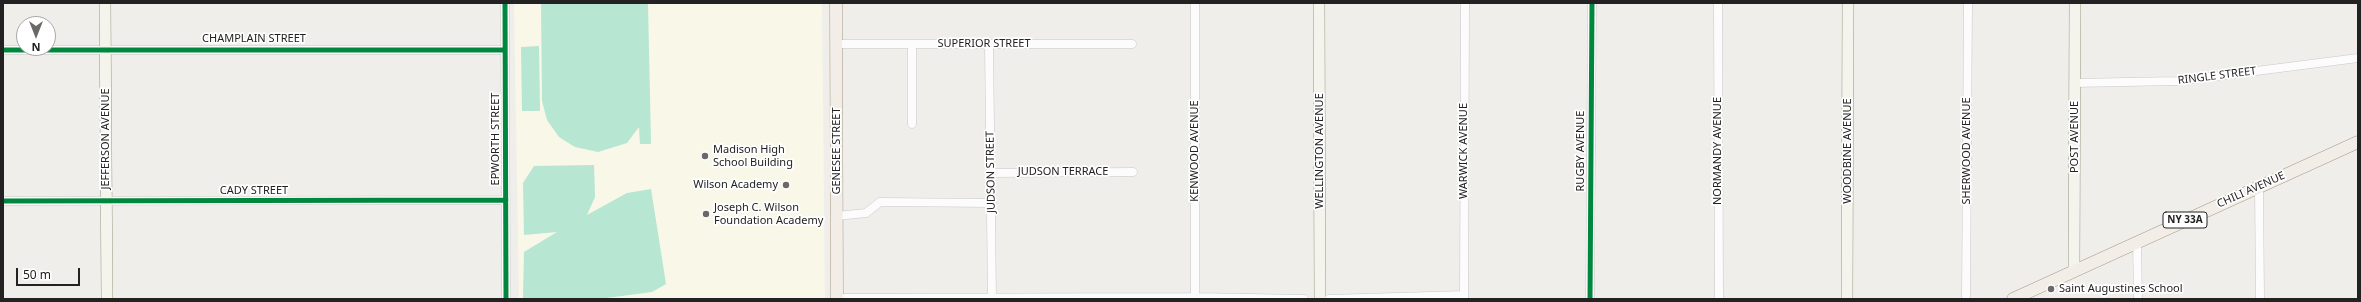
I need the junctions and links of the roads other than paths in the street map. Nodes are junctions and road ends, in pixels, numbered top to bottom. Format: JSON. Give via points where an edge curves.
{"nodes":[{"id":1,"x":105,"y":3,"type":"edge"},
{"id":2,"x":505,"y":3,"type":"edge"},
{"id":3,"x":836,"y":3,"type":"edge"},
{"id":4,"x":1195,"y":3,"type":"edge"},
{"id":5,"x":1319,"y":3,"type":"edge"},
{"id":6,"x":1465,"y":3,"type":"edge"},
{"id":7,"x":1592,"y":3,"type":"edge"},
{"id":8,"x":1718,"y":3,"type":"edge"},
{"id":9,"x":1848,"y":3,"type":"edge"},
{"id":10,"x":1968,"y":3,"type":"edge"},
{"id":11,"x":2075,"y":3,"type":"edge"},
{"id":12,"x":836,"y":44,"type":"junction"},
{"id":13,"x":912,"y":44,"type":"junction"},
{"id":14,"x":989,"y":44,"type":"junction"},
{"id":15,"x":1132,"y":44,"type":"dead end"},
{"id":16,"x":106,"y":49,"type":"junction"},
{"id":17,"x":3,"y":50,"type":"edge"},
{"id":18,"x":505,"y":50,"type":"junction"},
{"id":19,"x":2358,"y":58,"type":"edge"},
{"id":20,"x":2075,"y":83,"type":"junction"},
{"id":21,"x":912,"y":124,"type":"dead end"},
{"id":22,"x":2358,"y":142,"type":"edge"},
{"id":23,"x":1133,"y":172,"type":"dead end"},
{"id":24,"x":992,"y":173,"type":"junction"},
{"id":25,"x":2259,"y":186,"type":"junction"},
{"id":26,"x":506,"y":200,"type":"junction"},
{"id":27,"x":3,"y":201,"type":"edge"},
{"id":28,"x":106,"y":201,"type":"junction"},
{"id":29,"x":992,"y":203,"type":"junction"},
{"id":30,"x":837,"y":216,"type":"junction"},
{"id":31,"x":2137,"y":242,"type":"junction"},
{"id":32,"x":2074,"y":271,"type":"junction"},
{"id":33,"x":1464,"y":297,"type":"edge"},
{"id":34,"x":1195,"y":298,"type":"edge"},
{"id":35,"x":2018,"y":298,"type":"edge"},
{"id":36,"x":107,"y":299,"type":"edge"},
{"id":37,"x":506,"y":299,"type":"edge"},
{"id":38,"x":837,"y":299,"type":"edge"},
{"id":39,"x":992,"y":299,"type":"edge"},
{"id":40,"x":1304,"y":299,"type":"edge"},
{"id":41,"x":1320,"y":299,"type":"edge"},
{"id":42,"x":1329,"y":299,"type":"edge"},
{"id":43,"x":1590,"y":299,"type":"edge"},
{"id":44,"x":1719,"y":299,"type":"edge"},
{"id":45,"x":1847,"y":299,"type":"edge"},
{"id":46,"x":1966,"y":299,"type":"edge"},
{"id":47,"x":2138,"y":299,"type":"edge"},
{"id":48,"x":2260,"y":299,"type":"edge"}],
"edges":[{"from":1,"to":16,"type":"street","name":"JEFFERSON AVENUE"},
{"from":2,"to":18,"type":"street","name":"EPWORTH STREET"},
{"from":3,"to":12,"type":"main road","name":"GENESEE STREET"},
{"from":4,"to":34,"type":"street","name":"KENWOOD AVENUE"},
{"from":5,"to":41,"type":"street","name":"WELLINGTON AVENUE"},
{"from":6,"to":33,"type":"street","name":"WARWICK AVENUE"},
{"from":7,"to":43,"type":"street","name":"RUGBY AVENUE"},
{"from":8,"to":44,"type":"street","name":"NORMANDY AVENUE"},
{"from":9,"to":45,"type":"street","name":"WOODBINE AVENUE"},
{"from":10,"to":46,"type":"street","name":"SHERWOOD AVENUE"},
{"from":11,"to":20,"type":"street","name":"POST AVENUE"},
{"from":12,"to":13,"type":"street","name":"SUPERIOR STREET"},
{"from":12,"to":30,"type":"main road","name":"GENESEE STREET"},
{"from":13,"to":14,"type":"street","name":"SUPERIOR STREET"},
{"from":13,"to":21,"type":"street"},
{"from":14,"to":15,"type":"street","name":"SUPERIOR STREET"},
{"from":14,"to":24,"type":"street","name":"JUDSON STREET"},
{"from":16,"to":17,"type":"street","name":"CHAMPLAIN STREET"},
{"from":16,"to":18,"type":"street","name":"CHAMPLAIN STREET"},
{"from":16,"to":28,"type":"street","name":"JEFFERSON AVENUE"},
{"from":18,"to":26,"type":"street","name":"EPWORTH STREET"},
{"from":19,"to":20,"type":"street","name":"RINGLE STREET","via":[[2178,81]]},
{"from":20,"to":32,"type":"street","name":"POST AVENUE"},
{"from":22,"to":25,"type":"main road","name":"CHILI AVENUE","number":"NY 33A"},
{"from":23,"to":24,"type":"street","name":"JUDSON TERRACE"},
{"from":24,"to":29,"type":"street","name":"JUDSON STREET"},
{"from":25,"to":31,"type":"main road","name":"CHILI AVENUE","number":"NY 33A"},
{"from":25,"to":48,"type":"street"},
{"from":26,"to":28,"type":"street","name":"CADY STREET"},
{"from":26,"to":37,"type":"street","name":"EPWORTH STREET"},
{"from":27,"to":28,"type":"street","name":"CADY STREET"},
{"from":28,"to":36,"type":"street","name":"JEFFERSON AVENUE"},
{"from":29,"to":30,"type":"street","via":[[880,202],[866,213]]},
{"from":29,"to":39,"type":"street","name":"JUDSON STREET"},
{"from":30,"to":38,"type":"main road","name":"GENESEE STREET"},
{"from":31,"to":32,"type":"main road","name":"CHILI AVENUE","number":"NY 33A"},
{"from":31,"to":47,"type":"street"},
{"from":32,"to":35,"type":"main road","name":"CHILI AVENUE","number":"NY 33A"},
{"from":33,"to":42,"type":"street"},
{"from":34,"to":39,"type":"street"},
{"from":34,"to":40,"type":"street"},
{"from":38,"to":39,"type":"street"}]}
